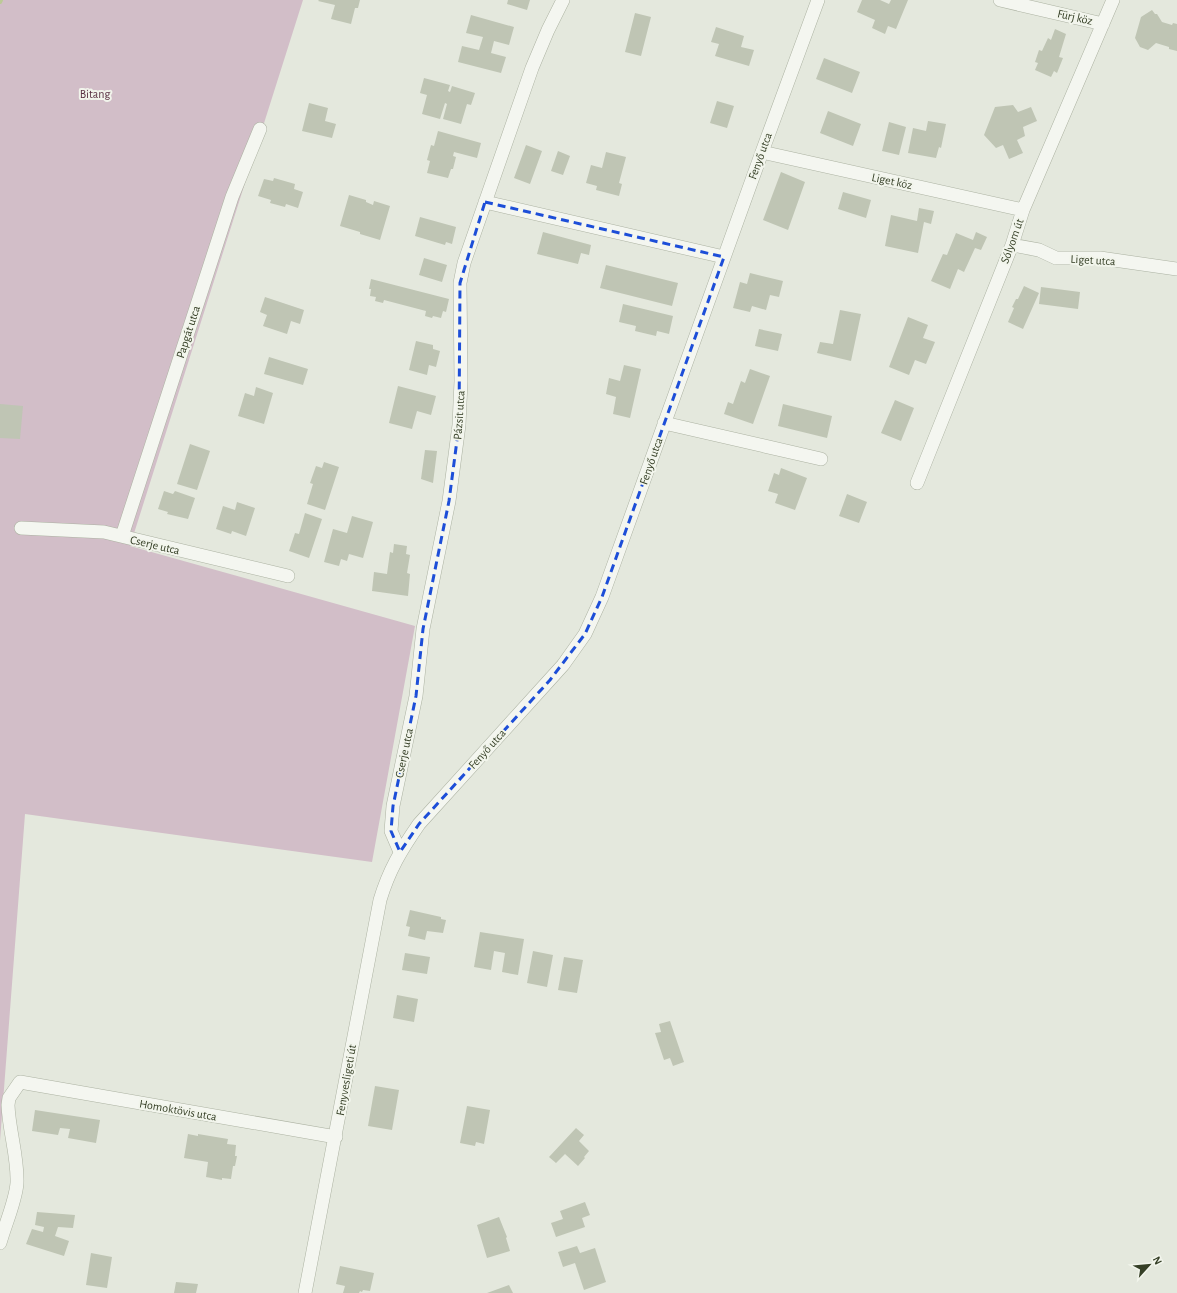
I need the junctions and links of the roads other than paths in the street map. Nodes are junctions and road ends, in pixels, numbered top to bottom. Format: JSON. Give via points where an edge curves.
{"nodes":[{"id":1,"x":563,"y":0,"type":"edge"},
{"id":2,"x":818,"y":0,"type":"edge"},
{"id":3,"x":1000,"y":0,"type":"edge"},
{"id":4,"x":1113,"y":0,"type":"edge"},
{"id":5,"x":1103,"y":24,"type":"junction"},
{"id":6,"x":260,"y":129,"type":"dead end"},
{"id":7,"x":762,"y":152,"type":"junction"},
{"id":8,"x":485,"y":202,"type":"junction"},
{"id":9,"x":1023,"y":210,"type":"junction"},
{"id":10,"x":1012,"y":245,"type":"junction"},
{"id":11,"x":724,"y":257,"type":"junction"},
{"id":12,"x":1177,"y":269,"type":"edge"},
{"id":13,"x":664,"y":423,"type":"junction"},
{"id":14,"x":821,"y":459,"type":"dead end"},
{"id":15,"x":917,"y":483,"type":"dead end"},
{"id":16,"x":21,"y":528,"type":"dead end"},
{"id":17,"x":122,"y":536,"type":"junction"},
{"id":18,"x":288,"y":576,"type":"dead end"},
{"id":19,"x":423,"y":629,"type":"joint"},
{"id":20,"x":400,"y":852,"type":"junction"},
{"id":21,"x":391,"y":868,"type":"joint"},
{"id":22,"x":336,"y":1137,"type":"junction"},
{"id":23,"x":0,"y":1243,"type":"edge"},
{"id":24,"x":305,"y":1293,"type":"edge"}],
"edges":[{"from":1,"to":8,"type":"street","name":"Pázsit utca","via":[[532,68]]},
{"from":2,"to":7,"type":"street","name":"Fenyő utca"},
{"from":3,"to":5,"type":"street","name":"Fürj köz"},
{"from":4,"to":5,"type":"street","name":"Sólyom út"},
{"from":5,"to":9,"type":"street","name":"Sólyom út"},
{"from":6,"to":17,"type":"street","name":"Papgát utca","via":[[232,197]]},
{"from":7,"to":9,"type":"street","name":"Liget köz"},
{"from":7,"to":11,"type":"street","name":"Fenyő utca"},
{"from":8,"to":11,"type":"street"},
{"from":8,"to":19,"type":"street","name":"Pázsit utca","via":[[464,263],[460,284],[459,425],[449,501]]},
{"from":9,"to":10,"type":"street","name":"Sólyom út"},
{"from":10,"to":12,"type":"street","name":"Liget utca","via":[[1039,250],[1056,258],[1100,258]]},
{"from":10,"to":15,"type":"street","name":"Sólyom út"},
{"from":11,"to":13,"type":"street","name":"Fenyő utca"},
{"from":13,"to":14,"type":"street"},
{"from":13,"to":20,"type":"street","name":"Fenyő utca","via":[[602,597],[585,634],[554,675],[419,824]]},
{"from":16,"to":17,"type":"street","name":"Cserje utca","via":[[104,532]]},
{"from":17,"to":18,"type":"street","name":"Cserje utca"},
{"from":19,"to":20,"type":"street","name":"Cserje utca","via":[[416,696],[392,806],[391,831]]},
{"from":20,"to":21,"type":"street","name":"Fenyő utca"},
{"from":21,"to":22,"type":"street","name":"Fenyvesligeti út","via":[[380,900]]},
{"from":22,"to":23,"type":"street","name":"Homoktövis utca","via":[[20,1082],[9,1098],[8,1105],[16,1166],[16,1189]]},
{"from":22,"to":24,"type":"street","name":"Fenyvesligeti út"}]}
